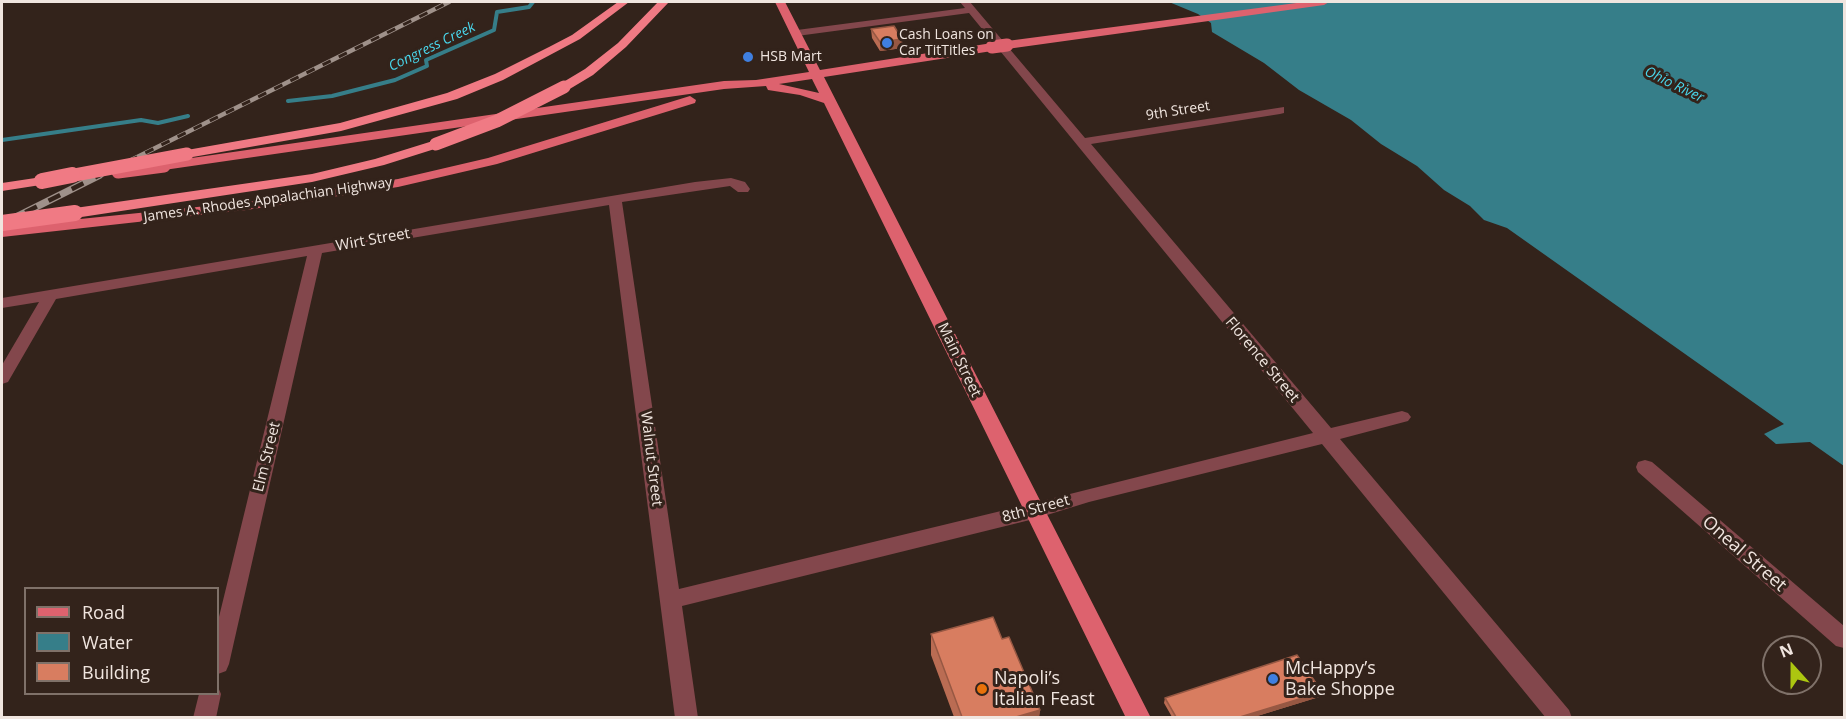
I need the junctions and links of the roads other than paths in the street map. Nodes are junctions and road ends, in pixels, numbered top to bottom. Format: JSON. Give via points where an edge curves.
{"nodes":[{"id":1,"x":624,"y":2,"type":"edge"},
{"id":2,"x":664,"y":2,"type":"edge"},
{"id":3,"x":780,"y":2,"type":"edge"},
{"id":4,"x":1324,"y":2,"type":"edge"},
{"id":5,"x":968,"y":6,"type":"edge"},
{"id":6,"x":797,"y":33,"type":"junction"},
{"id":7,"x":818,"y":74,"type":"junction"},
{"id":8,"x":756,"y":84,"type":"junction"},
{"id":9,"x":738,"y":86,"type":"junction"},
{"id":10,"x":831,"y":101,"type":"junction"},
{"id":11,"x":1280,"y":110,"type":"dead end"},
{"id":12,"x":1082,"y":142,"type":"junction"},
{"id":13,"x":42,"y":181,"type":"junction"},
{"id":14,"x":2,"y":187,"type":"edge"},
{"id":15,"x":743,"y":189,"type":"dead end"},
{"id":16,"x":615,"y":200,"type":"junction"},
{"id":17,"x":2,"y":223,"type":"edge"},
{"id":18,"x":2,"y":232,"type":"edge"},
{"id":19,"x":316,"y":250,"type":"junction"},
{"id":20,"x":49,"y":297,"type":"junction"},
{"id":21,"x":2,"y":303,"type":"edge"},
{"id":22,"x":2,"y":378,"type":"edge"},
{"id":23,"x":1402,"y":417,"type":"dead end"},
{"id":24,"x":1327,"y":438,"type":"junction"},
{"id":25,"x":1645,"y":467,"type":"dead end"},
{"id":26,"x":1034,"y":511,"type":"junction"},
{"id":27,"x":670,"y":600,"type":"junction"},
{"id":28,"x":1845,"y":639,"type":"edge"},
{"id":29,"x":219,"y":660,"type":"edge"},
{"id":30,"x":687,"y":717,"type":"edge"},
{"id":31,"x":1139,"y":717,"type":"edge"},
{"id":32,"x":1561,"y":717,"type":"edge"}],
"edges":[{"from":1,"to":13,"type":"highway","bridge":true,"via":[[553,50],[452,96],[341,127]]},
{"from":2,"to":17,"type":"highway","bridge":true,"via":[[617,50],[589,72],[497,121],[436,144],[312,178]]},
{"from":3,"to":6,"type":"main road","name":"Main Street"},
{"from":4,"to":7,"type":"main road","name":"James A. Rhodes Appalachian Highway","bridge":true},
{"from":5,"to":6,"type":"street"},
{"from":5,"to":12,"type":"street","name":"Florence Street"},
{"from":6,"to":7,"type":"main road","name":"Main Street"},
{"from":7,"to":8,"type":"main road","name":"James A. Rhodes Appalachian Highway"},
{"from":7,"to":10,"type":"main road","name":"Main Street"},
{"from":8,"to":9,"type":"main road","name":"James A. Rhodes Appalachian Highway"},
{"from":8,"to":10,"type":"main road","via":[[802,91]]},
{"from":9,"to":13,"type":"main road","name":"James A. Rhodes Appalachian Highway","bridge":true},
{"from":9,"to":18,"type":"main road","name":"James A. Rhodes Appalachian Highway","via":[[492,161],[398,183],[257,205]]},
{"from":10,"to":26,"type":"main road","name":"Main Street"},
{"from":11,"to":12,"type":"street","name":"9th Street"},
{"from":12,"to":24,"type":"street","name":"Florence Street"},
{"from":13,"to":14,"type":"highway"},
{"from":15,"to":16,"type":"street","name":"Wirt Street","via":[[736,183],[721,183]]},
{"from":16,"to":19,"type":"street","name":"Wirt Street"},
{"from":16,"to":27,"type":"street","name":"Walnut Street"},
{"from":19,"to":20,"type":"street","name":"Wirt Street"},
{"from":19,"to":29,"type":"street","name":"Elm Street"},
{"from":20,"to":21,"type":"street","name":"Wirt Street"},
{"from":20,"to":22,"type":"street"},
{"from":23,"to":24,"type":"street","name":"8th Street"},
{"from":24,"to":26,"type":"street","name":"8th Street"},
{"from":24,"to":32,"type":"street","name":"Florence Street"},
{"from":25,"to":28,"type":"street","name":"Oneal Street"},
{"from":26,"to":27,"type":"street","name":"8th Street"},
{"from":26,"to":31,"type":"main road","name":"Main Street"},
{"from":27,"to":30,"type":"street","name":"Walnut Street"}]}
